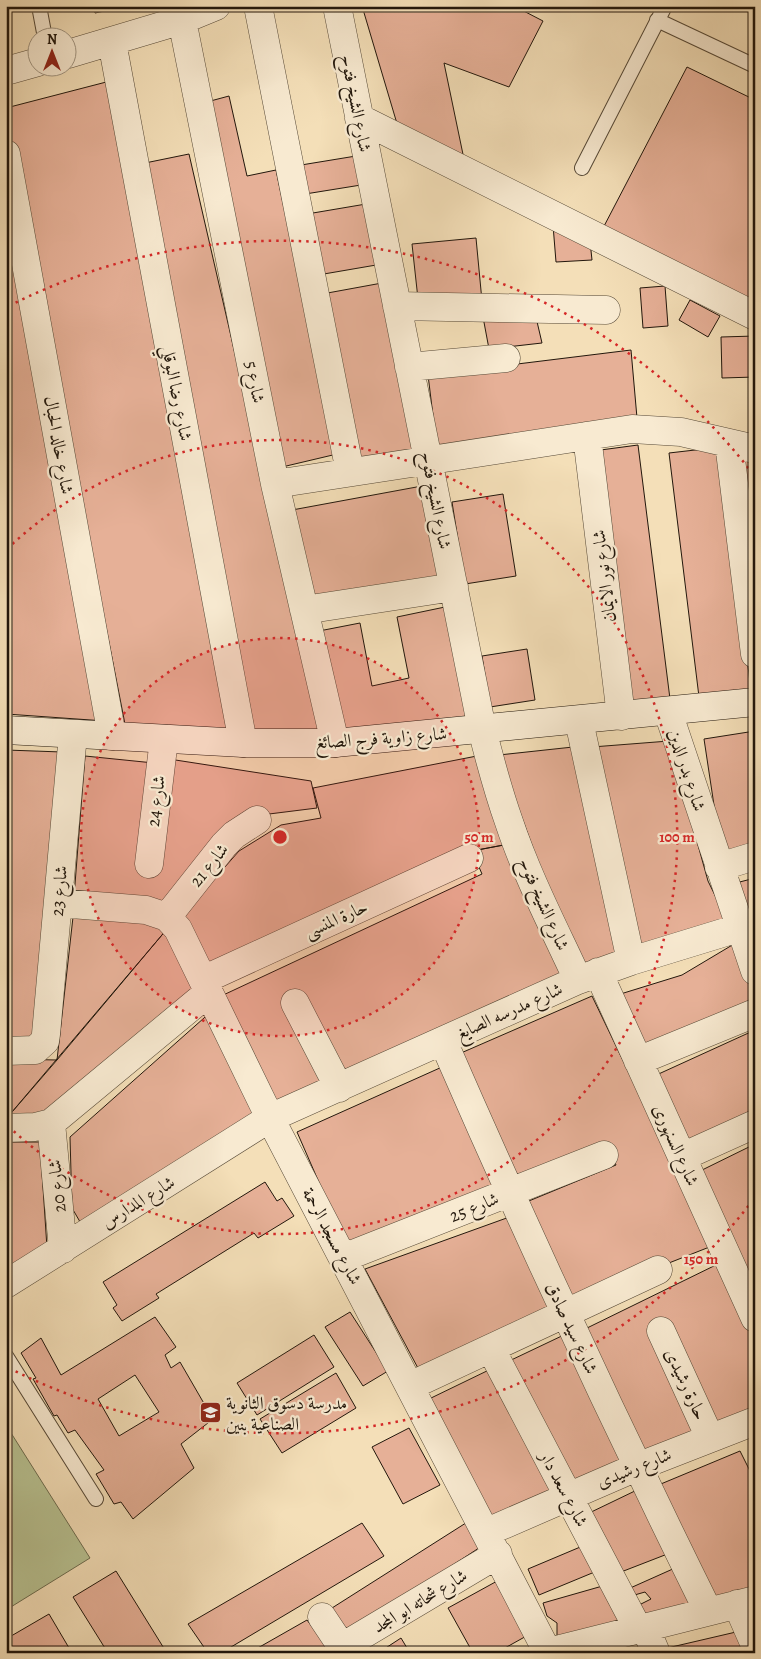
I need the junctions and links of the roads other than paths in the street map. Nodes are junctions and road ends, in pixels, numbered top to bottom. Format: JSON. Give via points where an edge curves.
{"nodes":[{"id":1,"x":39,"y":6,"type":"edge"},
{"id":2,"x":216,"y":6,"type":"edge"},
{"id":3,"x":258,"y":6,"type":"edge"},
{"id":4,"x":337,"y":6,"type":"edge"},
{"id":5,"x":665,"y":6,"type":"edge"},
{"id":6,"x":182,"y":20,"type":"junction"},
{"id":7,"x":658,"y":20,"type":"junction"},
{"id":8,"x":43,"y":28,"type":"edge"},
{"id":9,"x":112,"y":42,"type":"junction"},
{"id":10,"x":78,"y":51,"type":"edge"},
{"id":11,"x":28,"y":65,"type":"edge"},
{"id":12,"x":755,"y":66,"type":"edge"},
{"id":13,"x":6,"y":71,"type":"edge"},
{"id":14,"x":359,"y":118,"type":"junction"},
{"id":15,"x":6,"y":154,"type":"edge"},
{"id":16,"x":582,"y":168,"type":"dead end"},
{"id":17,"x":397,"y":306,"type":"junction"},
{"id":18,"x":606,"y":310,"type":"dead end"},
{"id":19,"x":755,"y":316,"type":"edge"},
{"id":20,"x":506,"y":358,"type":"dead end"},
{"id":21,"x":409,"y":366,"type":"junction"},
{"id":22,"x":587,"y":436,"type":"junction"},
{"id":23,"x":742,"y":446,"type":"edge"},
{"id":24,"x":428,"y":459,"type":"junction"},
{"id":25,"x":350,"y":472,"type":"junction"},
{"id":26,"x":275,"y":484,"type":"junction"},
{"id":27,"x":454,"y":587,"type":"junction"},
{"id":28,"x":304,"y":610,"type":"junction"},
{"id":29,"x":755,"y":654,"type":"edge"},
{"id":30,"x":755,"y":702,"type":"edge"},
{"id":31,"x":668,"y":712,"type":"junction"},
{"id":32,"x":621,"y":716,"type":"junction"},
{"id":33,"x":579,"y":721,"type":"junction"},
{"id":34,"x":482,"y":729,"type":"junction"},
{"id":35,"x":6,"y":730,"type":"edge"},
{"id":36,"x":73,"y":734,"type":"junction"},
{"id":37,"x":112,"y":736,"type":"junction"},
{"id":38,"x":164,"y":739,"type":"junction"},
{"id":39,"x":243,"y":744,"type":"junction"},
{"id":40,"x":335,"y":744,"type":"junction"},
{"id":41,"x":257,"y":820,"type":"dead end"},
{"id":42,"x":755,"y":856,"type":"edge"},
{"id":43,"x":469,"y":858,"type":"dead end"},
{"id":44,"x":149,"y":864,"type":"dead end"},
{"id":45,"x":719,"y":867,"type":"junction"},
{"id":46,"x":58,"y":903,"type":"junction"},
{"id":47,"x":167,"y":918,"type":"junction"},
{"id":48,"x":747,"y":925,"type":"edge"},
{"id":49,"x":631,"y":961,"type":"junction"},
{"id":50,"x":755,"y":971,"type":"edge"},
{"id":51,"x":588,"y":976,"type":"junction"},
{"id":52,"x":206,"y":986,"type":"junction"},
{"id":53,"x":294,"y":1003,"type":"dead end"},
{"id":54,"x":755,"y":1013,"type":"edge"},
{"id":55,"x":443,"y":1041,"type":"junction"},
{"id":56,"x":6,"y":1052,"type":"edge"},
{"id":57,"x":638,"y":1061,"type":"junction"},
{"id":58,"x":339,"y":1088,"type":"junction"},
{"id":59,"x":270,"y":1118,"type":"junction"},
{"id":60,"x":51,"y":1123,"type":"junction"},
{"id":61,"x":755,"y":1124,"type":"edge"},
{"id":62,"x":6,"y":1128,"type":"edge"},
{"id":63,"x":604,"y":1155,"type":"dead end"},
{"id":64,"x":682,"y":1157,"type":"junction"},
{"id":65,"x":509,"y":1193,"type":"junction"},
{"id":66,"x":64,"y":1249,"type":"junction"},
{"id":67,"x":343,"y":1258,"type":"junction"},
{"id":68,"x":658,"y":1270,"type":"dead end"},
{"id":69,"x":6,"y":1284,"type":"edge"},
{"id":70,"x":565,"y":1313,"type":"junction"},
{"id":71,"x":755,"y":1318,"type":"edge"},
{"id":72,"x":661,"y":1331,"type":"dead end"},
{"id":73,"x":491,"y":1349,"type":"junction"},
{"id":74,"x":6,"y":1356,"type":"edge"},
{"id":75,"x":410,"y":1386,"type":"junction"},
{"id":76,"x":752,"y":1430,"type":"edge"},
{"id":77,"x":710,"y":1438,"type":"junction"},
{"id":78,"x":637,"y":1467,"type":"junction"},
{"id":79,"x":568,"y":1496,"type":"junction"},
{"id":80,"x":96,"y":1499,"type":"dead end"},
{"id":81,"x":493,"y":1543,"type":"junction"},
{"id":82,"x":746,"y":1602,"type":"edge"},
{"id":83,"x":708,"y":1612,"type":"junction"},
{"id":84,"x":322,"y":1617,"type":"dead end"},
{"id":85,"x":642,"y":1628,"type":"junction"},
{"id":86,"x":755,"y":1645,"type":"edge"},
{"id":87,"x":344,"y":1650,"type":"edge"},
{"id":88,"x":548,"y":1652,"type":"edge"},
{"id":89,"x":656,"y":1653,"type":"edge"}],
"edges":[{"from":1,"to":8,"type":"lane"},
{"from":2,"to":6,"type":"street"},
{"from":3,"to":25,"type":"street"},
{"from":4,"to":14,"type":"street","name":"شارع الشيخ فتوح"},
{"from":5,"to":7,"type":"lane"},
{"from":6,"to":9,"type":"street"},
{"from":6,"to":26,"type":"street","name":"شارع 5"},
{"from":7,"to":12,"type":"lane"},
{"from":7,"to":16,"type":"lane"},
{"from":9,"to":10,"type":"street"},
{"from":9,"to":39,"type":"street","name":"شارع رضا البوقلي"},
{"from":11,"to":13,"type":"street"},
{"from":14,"to":17,"type":"street","name":"شارع الشيخ فتوح"},
{"from":14,"to":19,"type":"street"},
{"from":15,"to":37,"type":"street","name":"شارع خالد الحبال"},
{"from":17,"to":18,"type":"street"},
{"from":17,"to":21,"type":"street","name":"شارع الشيخ فتوح"},
{"from":20,"to":21,"type":"street"},
{"from":21,"to":24,"type":"street","name":"شارع الشيخ فتوح"},
{"from":22,"to":23,"type":"street","via":[[632,429],[681,432]]},
{"from":22,"to":24,"type":"street"},
{"from":22,"to":32,"type":"street","name":"شارع نور الايمان"},
{"from":23,"to":29,"type":"street"},
{"from":24,"to":25,"type":"street"},
{"from":24,"to":27,"type":"street","name":"شارع الشيخ فتوح"},
{"from":25,"to":26,"type":"street"},
{"from":26,"to":28,"type":"street","name":"شارع 5"},
{"from":27,"to":28,"type":"street"},
{"from":27,"to":34,"type":"street","name":"شارع الشيخ فتوح"},
{"from":28,"to":40,"type":"street","name":"شارع 5"},
{"from":30,"to":31,"type":"street","name":"شارع زاوية فرج الصائغ"},
{"from":31,"to":32,"type":"street","name":"شارع زاوية فرج الصائغ"},
{"from":31,"to":45,"type":"street","name":"شارع بدر الدين"},
{"from":32,"to":33,"type":"street","name":"شارع زاوية فرج الصائغ"},
{"from":33,"to":34,"type":"street","name":"شارع زاوية فرج الصائغ"},
{"from":33,"to":49,"type":"street"},
{"from":34,"to":40,"type":"street","name":"شارع زاوية فرج الصائغ"},
{"from":34,"to":51,"type":"street","name":"شارع الشيخ فتوح","via":[[509,823]]},
{"from":35,"to":36,"type":"street","name":"شارع زاوية فرج الصائغ"},
{"from":36,"to":37,"type":"street","name":"شارع زاوية فرج الصائغ"},
{"from":36,"to":46,"type":"street","name":"شارع 23"},
{"from":37,"to":38,"type":"street","name":"شارع زاوية فرج الصائغ"},
{"from":38,"to":39,"type":"street","name":"شارع زاوية فرج الصائغ"},
{"from":38,"to":44,"type":"street","name":"شارع 24"},
{"from":39,"to":40,"type":"street","name":"شارع زاوية فرج الصائغ"},
{"from":41,"to":47,"type":"street","name":"شارع 21","via":[[224,845]]},
{"from":42,"to":45,"type":"street"},
{"from":43,"to":52,"type":"street","name":"حارة المنسى"},
{"from":45,"to":48,"type":"street","name":"شارع بدر الدين"},
{"from":46,"to":47,"type":"street","via":[[146,910]]},
{"from":46,"to":56,"type":"street","name":"شارع 23","via":[[46,1034],[41,1046],[29,1052]]},
{"from":47,"to":52,"type":"street","name":"شارع مسجد الرحمة","via":[[178,929]]},
{"from":48,"to":49,"type":"street","name":"شارع مدرسه الصايغ"},
{"from":48,"to":50,"type":"street","name":"شارع بدر الدين"},
{"from":49,"to":51,"type":"street","name":"شارع مدرسه الصايغ"},
{"from":51,"to":55,"type":"street","name":"شارع مدرسه الصايغ"},
{"from":51,"to":57,"type":"street","name":"شارع السنهورى"},
{"from":52,"to":59,"type":"street","name":"شارع مسجد الرحمة"},
{"from":52,"to":60,"type":"street","name":"حارة المنسى"},
{"from":53,"to":58,"type":"street"},
{"from":54,"to":57,"type":"street"},
{"from":55,"to":58,"type":"street","name":"شارع مدرسه الصايغ"},
{"from":55,"to":65,"type":"street","name":"شارع سيد صادق"},
{"from":57,"to":64,"type":"street","name":"شارع السنهورى"},
{"from":58,"to":59,"type":"street","name":"شارع مدرسه الصايغ"},
{"from":59,"to":66,"type":"street","name":"شارع المدارس"},
{"from":59,"to":67,"type":"street","name":"شارع مسجد الرحمة"},
{"from":60,"to":62,"type":"street","name":"حارة المنسى"},
{"from":60,"to":66,"type":"street","name":"شارع 20"},
{"from":61,"to":64,"type":"street"},
{"from":63,"to":65,"type":"street","name":"شارع 25"},
{"from":64,"to":71,"type":"street","name":"شارع السنهورى"},
{"from":65,"to":67,"type":"street","name":"شارع 25"},
{"from":65,"to":70,"type":"street","name":"شارع سيد صادق"},
{"from":66,"to":69,"type":"street","name":"شارع المدارس"},
{"from":67,"to":75,"type":"street","name":"شارع مسجد الرحمة"},
{"from":68,"to":70,"type":"street"},
{"from":70,"to":73,"type":"street"},
{"from":70,"to":78,"type":"street","name":"شارع سيد صادق"},
{"from":72,"to":77,"type":"street","name":"حارة رشيدى"},
{"from":73,"to":75,"type":"street"},
{"from":73,"to":79,"type":"street","name":"شارع سعد دار"},
{"from":74,"to":80,"type":"lane"},
{"from":75,"to":81,"type":"street","name":"شارع مسجد الرحمة"},
{"from":76,"to":77,"type":"street","name":"شارع رشيدى"},
{"from":77,"to":78,"type":"street","name":"شارع رشيدى"},
{"from":78,"to":79,"type":"street","name":"شارع رشيدى"},
{"from":78,"to":83,"type":"street","name":"شارع سيد صادق"},
{"from":79,"to":81,"type":"street","name":"شارع رشيدى"},
{"from":79,"to":85,"type":"street","name":"شارع سعد دار"},
{"from":81,"to":87,"type":"street","name":"شارع شحاته ابو المجد"},
{"from":81,"to":88,"type":"street","name":"شارع مسجد الرحمة"},
{"from":82,"to":83,"type":"street"},
{"from":82,"to":86,"type":"street"},
{"from":83,"to":85,"type":"street"},
{"from":84,"to":87,"type":"street"},
{"from":85,"to":88,"type":"street"},
{"from":85,"to":89,"type":"street","name":"شارع سعد دار"}]}
